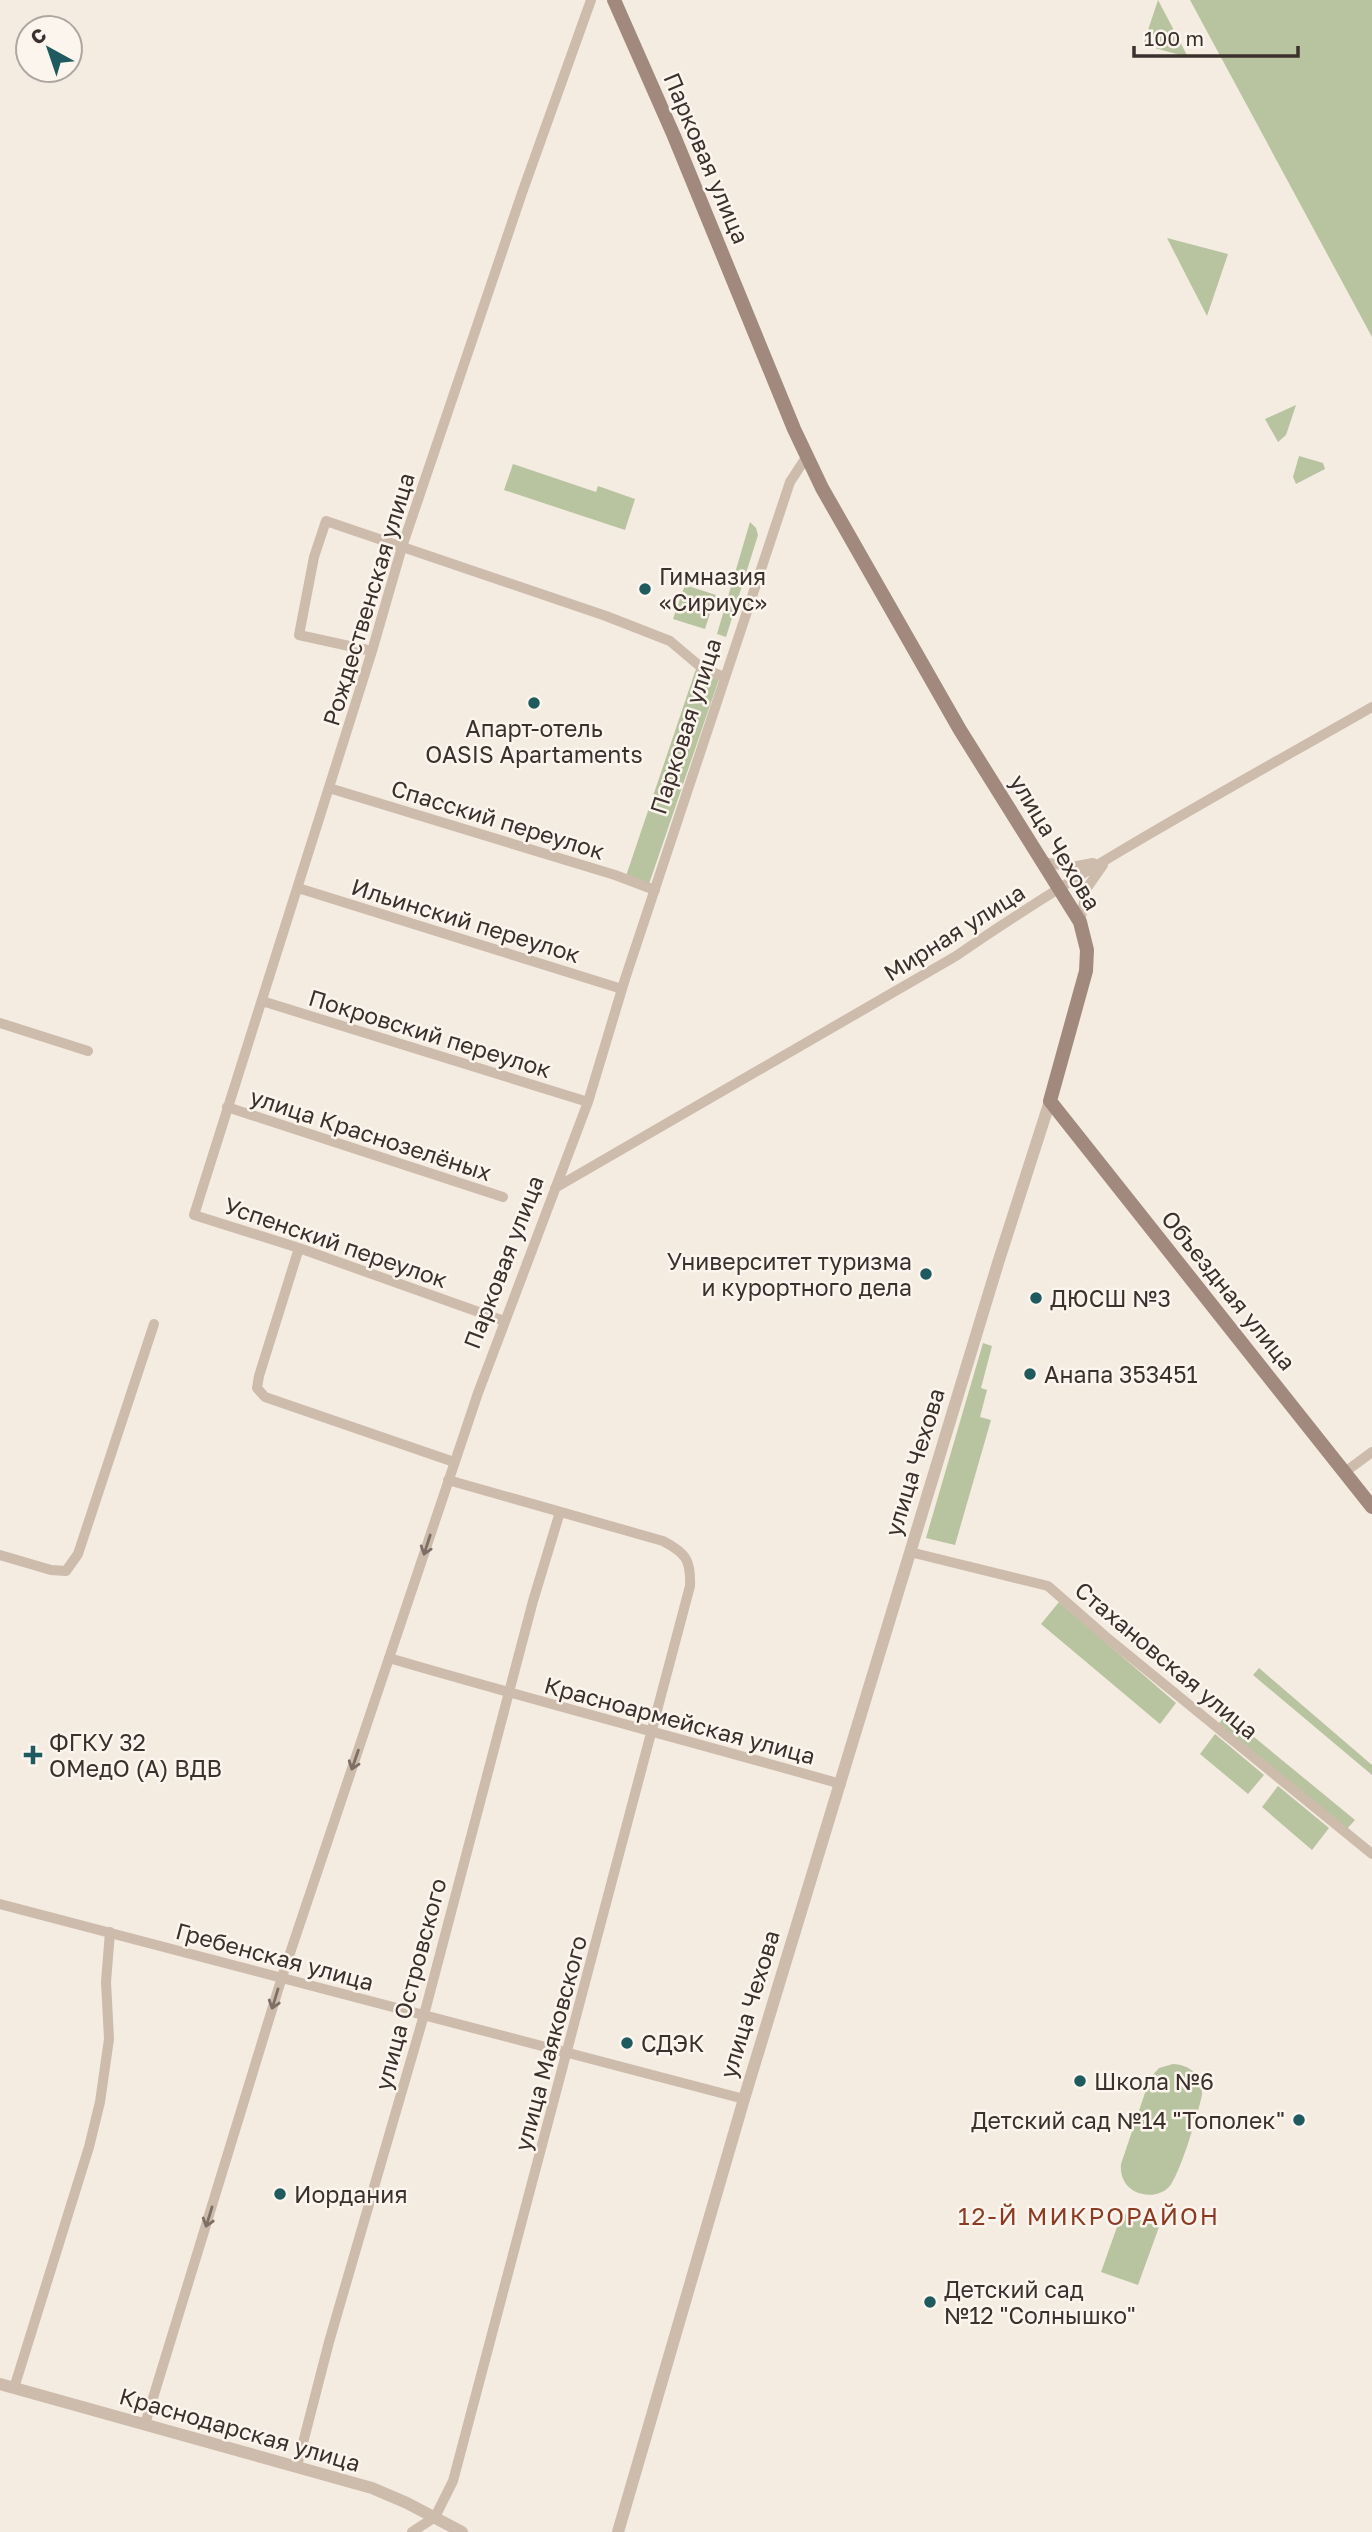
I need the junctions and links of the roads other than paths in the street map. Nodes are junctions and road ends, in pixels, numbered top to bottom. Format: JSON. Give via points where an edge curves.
{"nodes":[{"id":1,"x":592,"y":0,"type":"edge"},
{"id":2,"x":614,"y":0,"type":"edge"},
{"id":3,"x":807,"y":456,"type":"junction"},
{"id":4,"x":402,"y":547,"type":"junction"},
{"id":5,"x":372,"y":650,"type":"junction"},
{"id":6,"x":724,"y":677,"type":"junction"},
{"id":7,"x":1372,"y":707,"type":"edge"},
{"id":8,"x":329,"y":788,"type":"junction"},
{"id":9,"x":1107,"y":859,"type":"junction"},
{"id":10,"x":1043,"y":862,"type":"junction"},
{"id":11,"x":298,"y":888,"type":"junction"},
{"id":12,"x":1060,"y":888,"type":"junction"},
{"id":13,"x":655,"y":890,"type":"junction"},
{"id":14,"x":1080,"y":922,"type":"junction"},
{"id":15,"x":622,"y":989,"type":"junction"},
{"id":16,"x":262,"y":1001,"type":"junction"},
{"id":17,"x":0,"y":1023,"type":"edge"},
{"id":18,"x":88,"y":1051,"type":"dead end"},
{"id":19,"x":1050,"y":1101,"type":"junction"},
{"id":20,"x":588,"y":1102,"type":"junction"},
{"id":21,"x":227,"y":1107,"type":"junction"},
{"id":22,"x":555,"y":1189,"type":"junction"},
{"id":23,"x":503,"y":1197,"type":"dead end"},
{"id":24,"x":194,"y":1215,"type":"joint"},
{"id":25,"x":299,"y":1248,"type":"junction"},
{"id":26,"x":504,"y":1321,"type":"junction"},
{"id":27,"x":154,"y":1324,"type":"dead end"},
{"id":28,"x":1372,"y":1452,"type":"edge"},
{"id":29,"x":454,"y":1462,"type":"junction"},
{"id":30,"x":1345,"y":1472,"type":"junction"},
{"id":31,"x":448,"y":1480,"type":"junction"},
{"id":32,"x":1372,"y":1507,"type":"edge"},
{"id":33,"x":560,"y":1513,"type":"junction"},
{"id":34,"x":911,"y":1552,"type":"junction"},
{"id":35,"x":0,"y":1555,"type":"edge"},
{"id":36,"x":389,"y":1658,"type":"junction"},
{"id":37,"x":509,"y":1693,"type":"junction"},
{"id":38,"x":653,"y":1731,"type":"junction"},
{"id":39,"x":841,"y":1784,"type":"junction"},
{"id":40,"x":1372,"y":1854,"type":"edge"},
{"id":41,"x":0,"y":1904,"type":"edge"},
{"id":42,"x":110,"y":1932,"type":"junction"},
{"id":43,"x":282,"y":1977,"type":"junction"},
{"id":44,"x":424,"y":2015,"type":"junction"},
{"id":45,"x":567,"y":2054,"type":"junction"},
{"id":46,"x":744,"y":2099,"type":"junction"},
{"id":47,"x":0,"y":2384,"type":"edge"},
{"id":48,"x":14,"y":2388,"type":"junction"},
{"id":49,"x":145,"y":2424,"type":"junction"},
{"id":50,"x":297,"y":2466,"type":"junction"},
{"id":51,"x":435,"y":2517,"type":"junction"},
{"id":52,"x":412,"y":2532,"type":"edge"},
{"id":53,"x":462,"y":2532,"type":"edge"},
{"id":54,"x":618,"y":2532,"type":"edge"}],
"edges":[{"from":1,"to":4,"type":"street","name":"Рождественская улица"},
{"from":2,"to":3,"type":"main road","name":"Парковая улица"},
{"from":3,"to":6,"type":"street","name":"Парковая улица","via":[[790,482]]},
{"from":3,"to":10,"type":"main road","name":"улица Чехова","via":[[960,730]]},
{"from":4,"to":5,"type":"street","name":"Рождественская улица"},
{"from":4,"to":5,"type":"street","via":[[326,521],[313,557],[299,635]]},
{"from":4,"to":6,"type":"street","via":[[670,641],[702,668]]},
{"from":5,"to":8,"type":"street","name":"Рождественская улица"},
{"from":6,"to":13,"type":"street","name":"Парковая улица"},
{"from":7,"to":9,"type":"street","name":"Мирная улица"},
{"from":8,"to":11,"type":"street","name":"Рождественская улица"},
{"from":8,"to":13,"type":"street","name":"Спасский переулок"},
{"from":9,"to":10,"type":"street","via":[[1072,867]]},
{"from":9,"to":12,"type":"street","name":"Мирная улица"},
{"from":9,"to":14,"type":"street","via":[[1087,888]]},
{"from":10,"to":12,"type":"main road","name":"улица Чехова"},
{"from":11,"to":15,"type":"street","name":"Ильинский переулок"},
{"from":11,"to":16,"type":"street","name":"Рождественская улица"},
{"from":12,"to":14,"type":"main road","name":"улица Чехова"},
{"from":12,"to":22,"type":"street","name":"Мирная улица","via":[[944,963]]},
{"from":13,"to":15,"type":"street","name":"Парковая улица"},
{"from":14,"to":19,"type":"main road","name":"улица Чехова","via":[[1087,950],[1086,971]]},
{"from":15,"to":20,"type":"street","name":"Парковая улица"},
{"from":16,"to":20,"type":"street","name":"Покровский переулок"},
{"from":16,"to":21,"type":"street","name":"Рождественская улица"},
{"from":17,"to":18,"type":"street"},
{"from":19,"to":30,"type":"main road","name":"Объездная улица"},
{"from":19,"to":34,"type":"street","name":"улица Чехова"},
{"from":20,"to":22,"type":"street","name":"Парковая улица"},
{"from":21,"to":23,"type":"street","name":"улица Краснозелёных"},
{"from":21,"to":24,"type":"street","name":"Рождественская улица"},
{"from":22,"to":26,"type":"street","name":"Парковая улица"},
{"from":24,"to":25,"type":"street","name":"Успенский переулок"},
{"from":25,"to":26,"type":"street","name":"Успенский переулок"},
{"from":25,"to":29,"type":"street","via":[[257,1388],[265,1397]]},
{"from":26,"to":29,"type":"street","name":"Парковая улица"},
{"from":27,"to":35,"type":"street","via":[[78,1554],[66,1571]]},
{"from":28,"to":30,"type":"street"},
{"from":29,"to":31,"type":"street","name":"Парковая улица"},
{"from":30,"to":32,"type":"main road","name":"Объездная улица"},
{"from":31,"to":33,"type":"street"},
{"from":31,"to":36,"type":"street","name":"Парковая улица","one_way":true},
{"from":33,"to":37,"type":"street","name":"улица Островского"},
{"from":33,"to":38,"type":"street","name":"улица Маяковского","via":[[663,1541],[682,1551],[691,1570]]},
{"from":34,"to":39,"type":"street","name":"улица Чехова"},
{"from":34,"to":40,"type":"street","name":"Стахановская улица","via":[[1048,1586]]},
{"from":36,"to":37,"type":"street","name":"Красноармейская улица"},
{"from":36,"to":43,"type":"street","name":"Парковая улица","one_way":true},
{"from":37,"to":38,"type":"street","name":"Красноармейская улица"},
{"from":37,"to":44,"type":"street","name":"улица Островского"},
{"from":38,"to":39,"type":"street","name":"Красноармейская улица"},
{"from":38,"to":45,"type":"street","name":"улица Маяковского"},
{"from":39,"to":46,"type":"street","name":"улица Чехова"},
{"from":41,"to":42,"type":"street","name":"Гребенская улица"},
{"from":42,"to":43,"type":"street","name":"Гребенская улица"},
{"from":42,"to":48,"type":"street","via":[[106,1982],[109,2039],[100,2102]]},
{"from":43,"to":44,"type":"street","name":"Гребенская улица"},
{"from":43,"to":49,"type":"street","name":"Парковая улица","one_way":true},
{"from":44,"to":45,"type":"street","name":"Гребенская улица"},
{"from":44,"to":50,"type":"street","name":"улица Островского"},
{"from":45,"to":46,"type":"street","name":"Гребенская улица"},
{"from":45,"to":51,"type":"street","name":"улица Маяковского","via":[[453,2481]]},
{"from":46,"to":54,"type":"street","name":"улица Чехова"},
{"from":47,"to":48,"type":"street","name":"Краснодарская улица"},
{"from":48,"to":49,"type":"street","name":"Краснодарская улица"},
{"from":49,"to":50,"type":"street","name":"Краснодарская улица"},
{"from":50,"to":51,"type":"street","name":"Краснодарская улица","via":[[372,2488]]},
{"from":51,"to":52,"type":"street"},
{"from":51,"to":53,"type":"street","name":"Краснодарская улица"}]}
